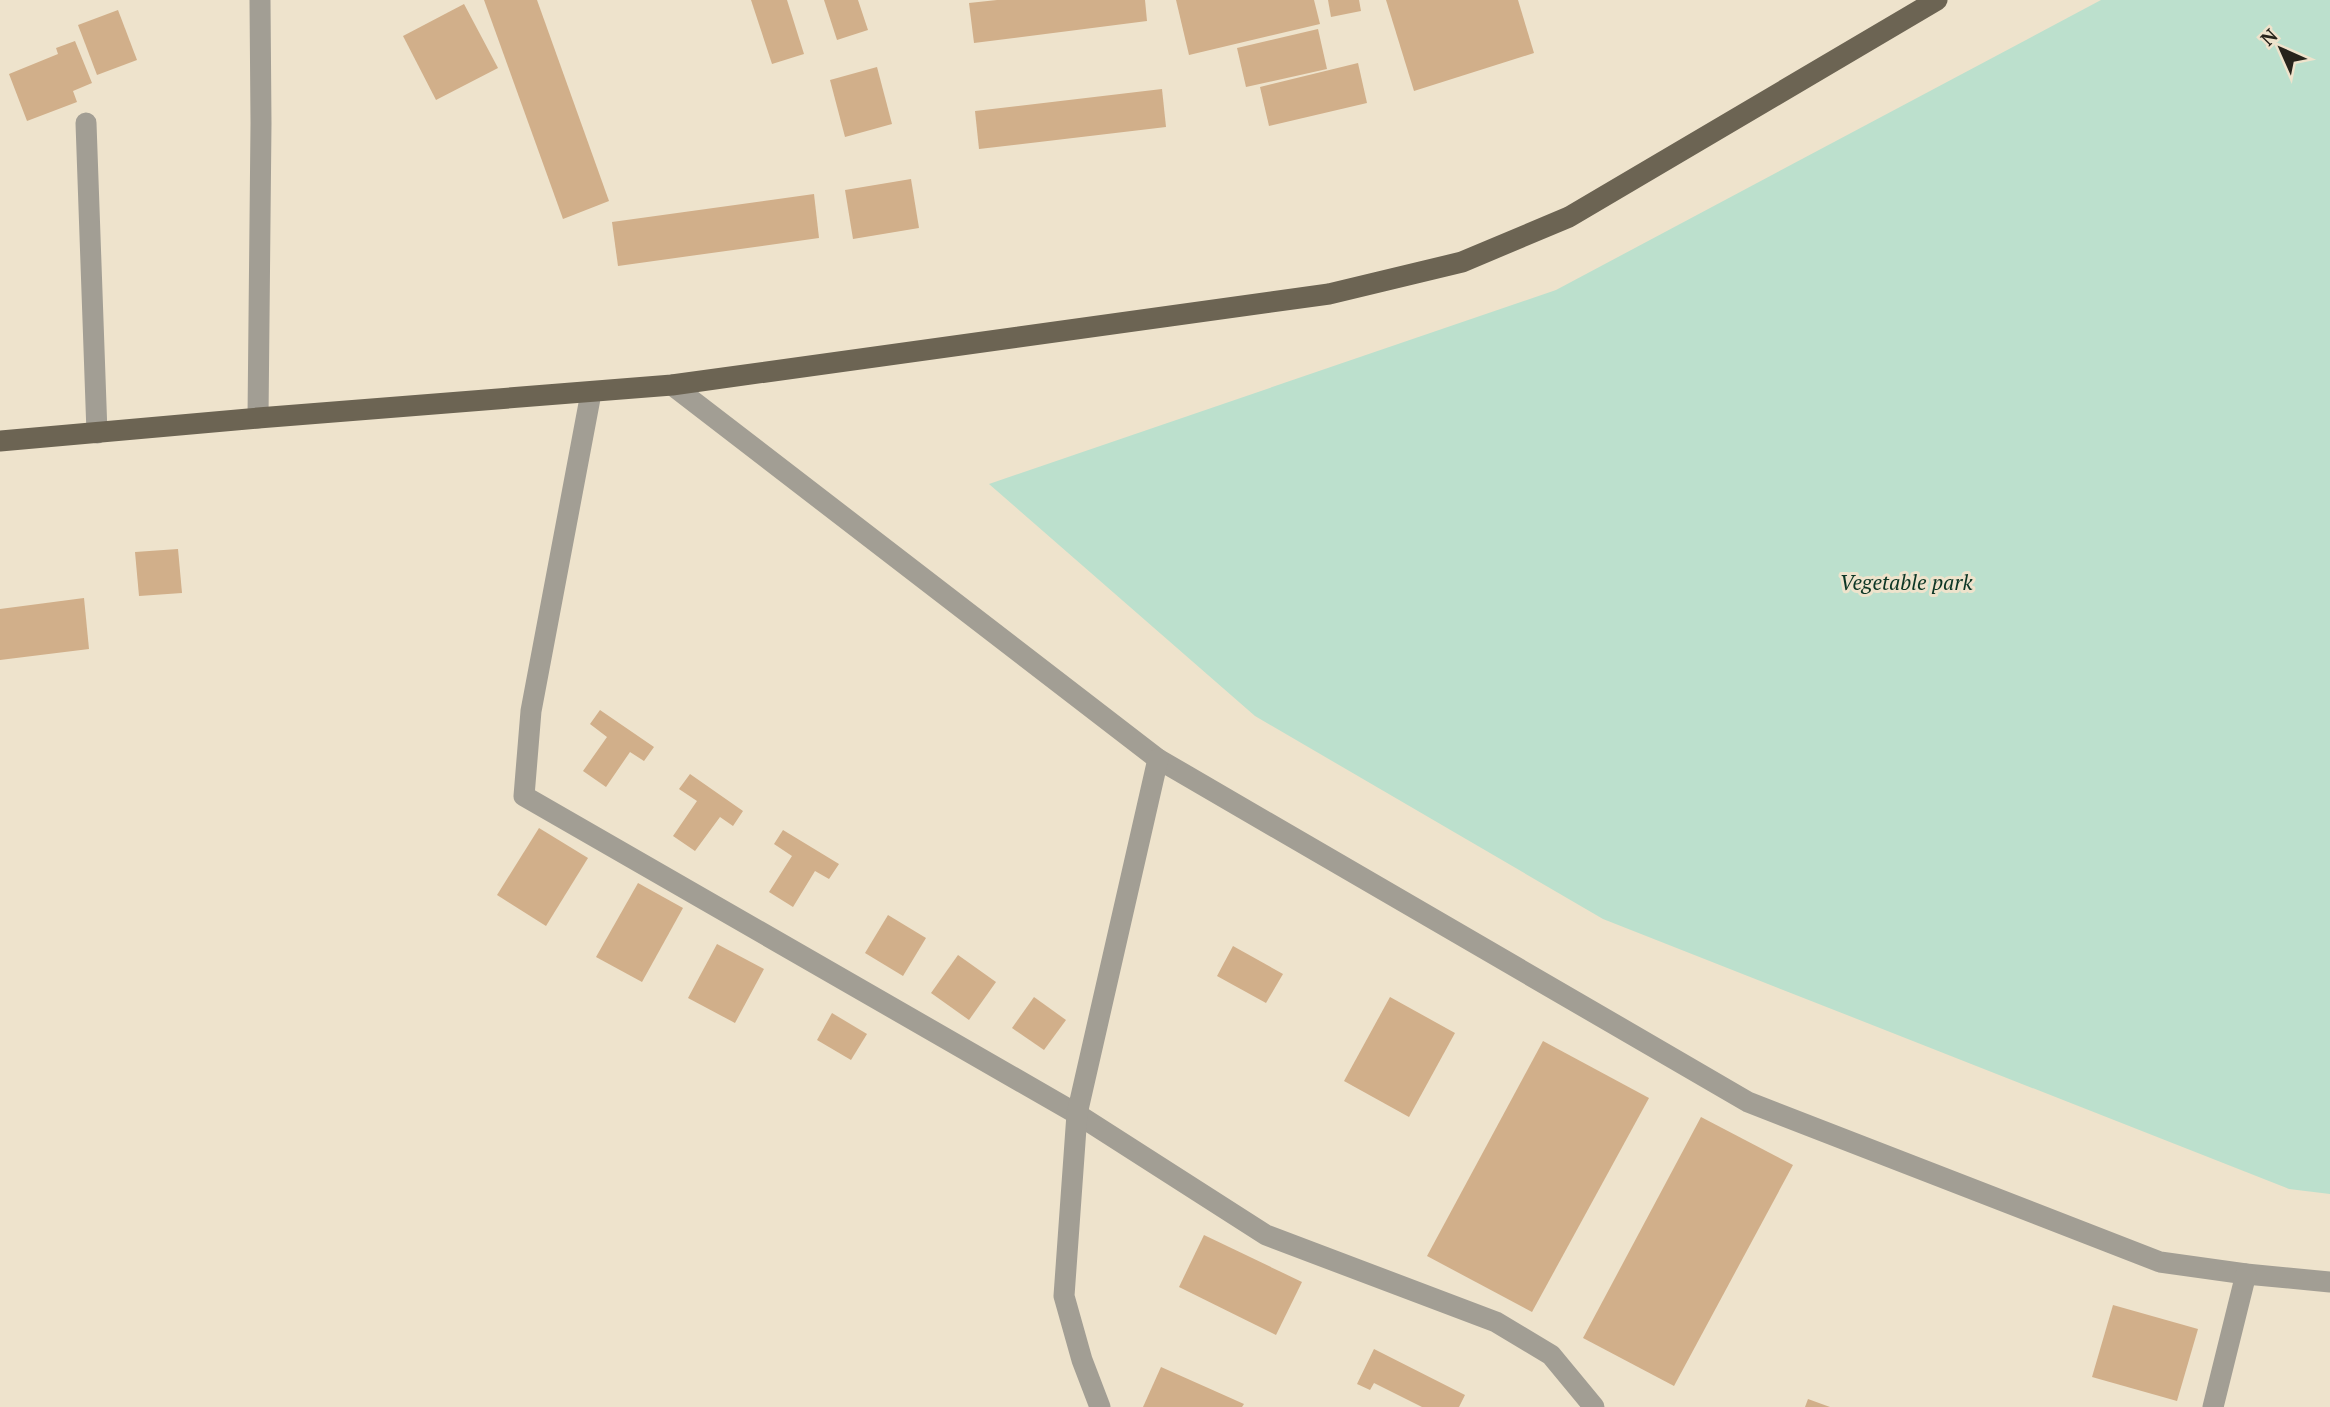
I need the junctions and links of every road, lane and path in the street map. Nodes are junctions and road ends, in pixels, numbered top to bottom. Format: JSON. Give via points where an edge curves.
{"nodes":[{"id":1,"x":260,"y":0,"type":"edge"},
{"id":2,"x":1937,"y":0,"type":"edge"},
{"id":3,"x":86,"y":123,"type":"dead end"},
{"id":4,"x":672,"y":385,"type":"junction"},
{"id":5,"x":590,"y":393,"type":"junction"},
{"id":6,"x":258,"y":418,"type":"junction"},
{"id":7,"x":97,"y":433,"type":"junction"},
{"id":8,"x":0,"y":442,"type":"edge"},
{"id":9,"x":1158,"y":759,"type":"junction"},
{"id":10,"x":1077,"y":1114,"type":"junction"},
{"id":11,"x":2246,"y":1274,"type":"junction"},
{"id":12,"x":2330,"y":1282,"type":"edge"},
{"id":13,"x":1100,"y":1407,"type":"edge"},
{"id":14,"x":1594,"y":1407,"type":"edge"},
{"id":15,"x":2213,"y":1407,"type":"edge"}],
"edges":[{"from":1,"to":6,"type":"street"},
{"from":2,"to":4,"type":"main road","via":[[1569,217],[1462,262],[1329,294]]},
{"from":3,"to":7,"type":"street"},
{"from":4,"to":5,"type":"main road"},
{"from":4,"to":9,"type":"street"},
{"from":5,"to":6,"type":"main road"},
{"from":5,"to":10,"type":"street","via":[[531,711],[524,796]]},
{"from":6,"to":7,"type":"main road"},
{"from":7,"to":8,"type":"main road"},
{"from":9,"to":10,"type":"street"},
{"from":9,"to":11,"type":"street","via":[[1748,1102],[2160,1262]]},
{"from":10,"to":13,"type":"street","via":[[1064,1296]]},
{"from":10,"to":14,"type":"street","via":[[1266,1235],[1496,1322],[1552,1355]]},
{"from":11,"to":12,"type":"street"},
{"from":11,"to":15,"type":"street"}]}
